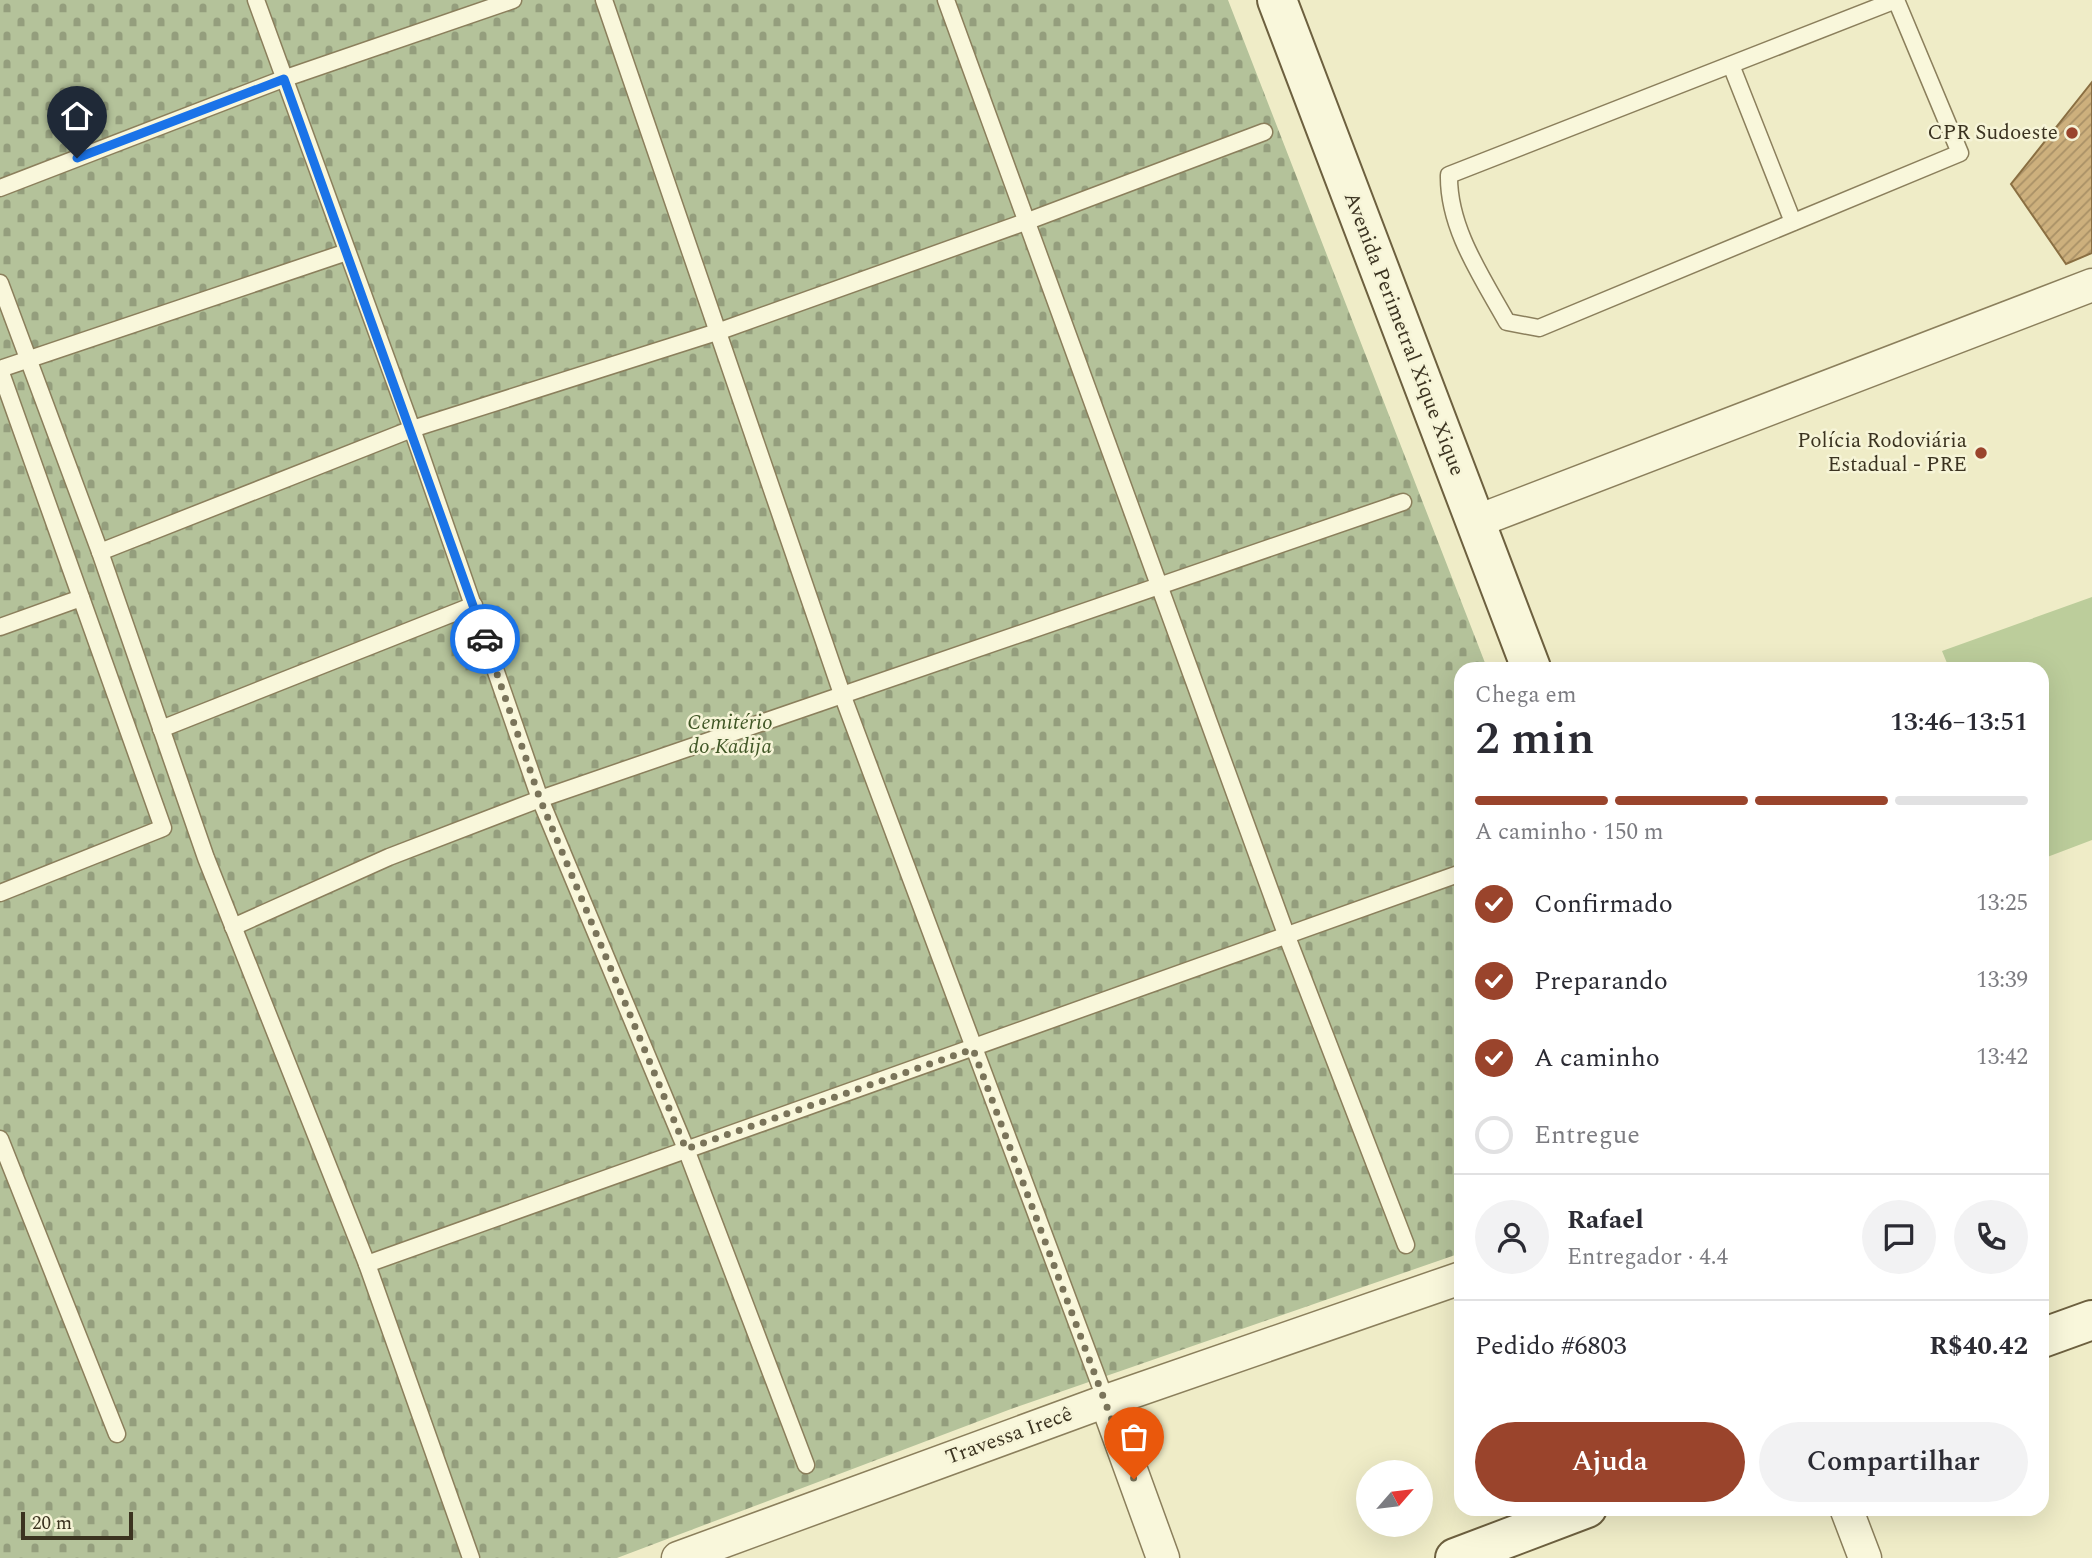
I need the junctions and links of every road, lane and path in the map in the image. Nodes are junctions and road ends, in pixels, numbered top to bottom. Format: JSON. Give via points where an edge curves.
{"nodes":[{"id":1,"x":256,"y":0,"type":"edge"},
{"id":2,"x":513,"y":0,"type":"edge"},
{"id":3,"x":604,"y":0,"type":"edge"},
{"id":4,"x":946,"y":0,"type":"edge"},
{"id":5,"x":1277,"y":0,"type":"edge"},
{"id":6,"x":1896,"y":0,"type":"edge"},
{"id":7,"x":1731,"y":65,"type":"junction"},
{"id":8,"x":284,"y":79,"type":"junction"},
{"id":9,"x":1264,"y":132,"type":"dead end"},
{"id":10,"x":0,"y":188,"type":"edge"},
{"id":11,"x":1028,"y":221,"type":"junction"},
{"id":12,"x":1793,"y":222,"type":"junction"},
{"id":13,"x":346,"y":251,"type":"junction"},
{"id":14,"x":0,"y":283,"type":"edge"},
{"id":15,"x":2092,"y":285,"type":"edge"},
{"id":16,"x":720,"y":331,"type":"junction"},
{"id":17,"x":27,"y":360,"type":"junction"},
{"id":18,"x":0,"y":370,"type":"edge"},
{"id":19,"x":412,"y":429,"type":"junction"},
{"id":20,"x":1403,"y":502,"type":"dead end"},
{"id":21,"x":1475,"y":522,"type":"junction"},
{"id":22,"x":100,"y":552,"type":"junction"},
{"id":23,"x":1160,"y":584,"type":"junction"},
{"id":24,"x":81,"y":598,"type":"junction"},
{"id":25,"x":474,"y":605,"type":"junction"},
{"id":26,"x":0,"y":627,"type":"edge"},
{"id":27,"x":1529,"y":662,"type":"edge"},
{"id":28,"x":842,"y":694,"type":"junction"},
{"id":29,"x":161,"y":729,"type":"junction"},
{"id":30,"x":540,"y":799,"type":"junction"},
{"id":31,"x":1454,"y":875,"type":"edge"},
{"id":32,"x":0,"y":893,"type":"edge"},
{"id":33,"x":233,"y":927,"type":"junction"},
{"id":34,"x":1286,"y":934,"type":"junction"},
{"id":35,"x":973,"y":1049,"type":"junction"},
{"id":36,"x":0,"y":1139,"type":"edge"},
{"id":37,"x":686,"y":1149,"type":"junction"},
{"id":38,"x":1406,"y":1245,"type":"dead end"},
{"id":39,"x":367,"y":1264,"type":"junction"},
{"id":40,"x":1454,"y":1280,"type":"edge"},
{"id":41,"x":2092,"y":1320,"type":"edge"},
{"id":42,"x":2049,"y":1336,"type":"edge"},
{"id":43,"x":1102,"y":1390,"type":"junction"},
{"id":44,"x":117,"y":1434,"type":"dead end"},
{"id":45,"x":806,"y":1465,"type":"dead end"},
{"id":46,"x":1571,"y":1516,"type":"edge"},
{"id":47,"x":1849,"y":1516,"type":"edge"},
{"id":48,"x":1502,"y":1550,"type":"edge"},
{"id":49,"x":471,"y":1558,"type":"edge"},
{"id":50,"x":678,"y":1558,"type":"edge"},
{"id":51,"x":1163,"y":1558,"type":"edge"},
{"id":52,"x":1455,"y":1558,"type":"edge"},
{"id":53,"x":1865,"y":1558,"type":"edge"}],
"edges":[{"from":1,"to":8,"type":"lane"},
{"from":2,"to":8,"type":"lane"},
{"from":3,"to":16,"type":"lane"},
{"from":4,"to":11,"type":"lane"},
{"from":5,"to":21,"type":"main road","name":"Avenida Perimetral Xique Xique"},
{"from":6,"to":7,"type":"lane"},
{"from":6,"to":12,"type":"lane","via":[[1960,153]]},
{"from":7,"to":12,"type":"lane"},
{"from":7,"to":12,"type":"lane","via":[[1449,175],[1449,197],[1466,247],[1507,322],[1539,328]]},
{"from":8,"to":10,"type":"lane"},
{"from":8,"to":13,"type":"lane"},
{"from":9,"to":11,"type":"lane"},
{"from":11,"to":16,"type":"lane"},
{"from":11,"to":23,"type":"lane"},
{"from":13,"to":17,"type":"lane"},
{"from":13,"to":19,"type":"lane"},
{"from":14,"to":17,"type":"lane"},
{"from":15,"to":21,"type":"street"},
{"from":16,"to":19,"type":"lane"},
{"from":16,"to":28,"type":"lane"},
{"from":17,"to":18,"type":"lane"},
{"from":17,"to":22,"type":"lane"},
{"from":18,"to":24,"type":"lane"},
{"from":19,"to":22,"type":"lane"},
{"from":19,"to":25,"type":"lane"},
{"from":20,"to":23,"type":"lane"},
{"from":21,"to":27,"type":"main road","name":"Avenida Perimetral Xique Xique"},
{"from":22,"to":29,"type":"lane"},
{"from":23,"to":28,"type":"lane"},
{"from":23,"to":34,"type":"lane"},
{"from":24,"to":26,"type":"lane"},
{"from":24,"to":32,"type":"lane","via":[[163,828]]},
{"from":25,"to":29,"type":"lane"},
{"from":25,"to":30,"type":"lane"},
{"from":28,"to":30,"type":"lane"},
{"from":28,"to":35,"type":"lane"},
{"from":29,"to":33,"type":"lane"},
{"from":30,"to":33,"type":"lane","via":[[389,856]]},
{"from":30,"to":37,"type":"lane"},
{"from":31,"to":34,"type":"lane"},
{"from":33,"to":39,"type":"lane"},
{"from":34,"to":35,"type":"lane"},
{"from":34,"to":38,"type":"lane"},
{"from":35,"to":37,"type":"lane"},
{"from":35,"to":43,"type":"lane"},
{"from":36,"to":44,"type":"lane"},
{"from":37,"to":39,"type":"lane"},
{"from":37,"to":45,"type":"lane"},
{"from":39,"to":49,"type":"lane"},
{"from":40,"to":43,"type":"street","name":"Travessa Irecê"},
{"from":41,"to":42,"type":"main road"},
{"from":43,"to":50,"type":"street","name":"Travessa Irecê"},
{"from":43,"to":51,"type":"street"},
{"from":46,"to":48,"type":"main road"},
{"from":47,"to":53,"type":"street"},
{"from":48,"to":52,"type":"main road"}]}
